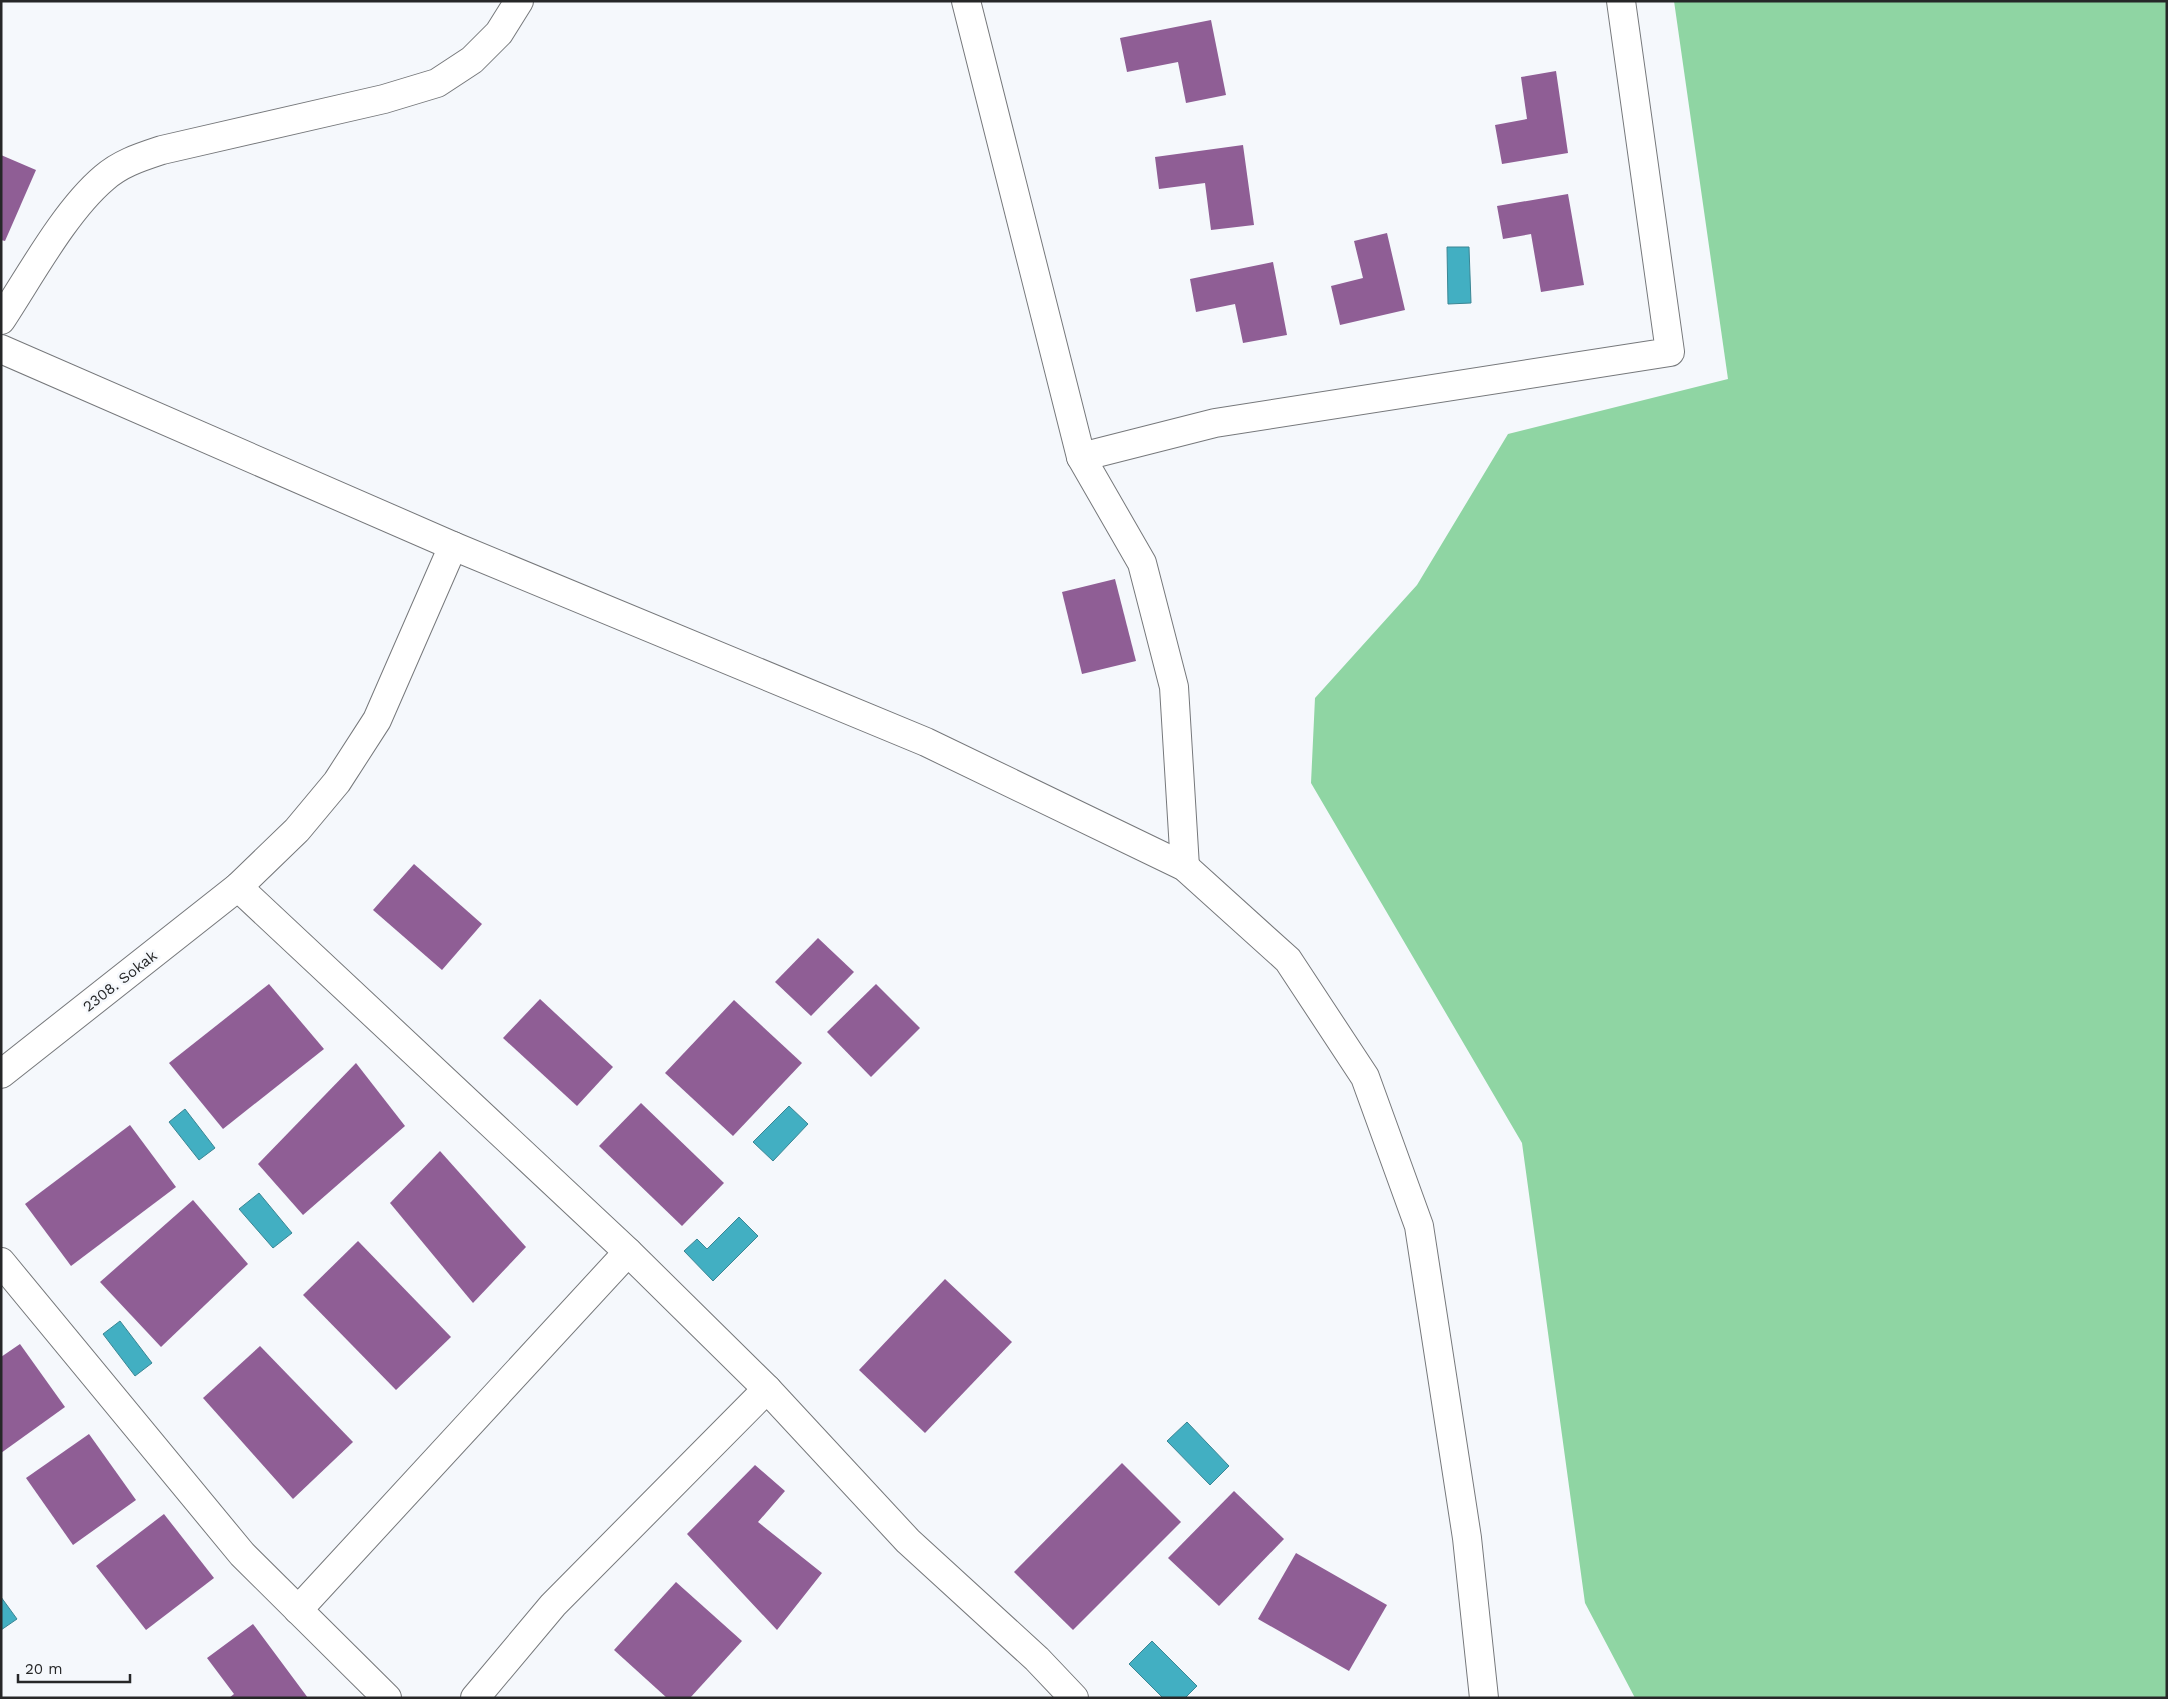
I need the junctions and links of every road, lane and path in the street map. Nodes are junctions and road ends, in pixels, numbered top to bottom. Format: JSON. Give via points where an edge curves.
{"nodes":[{"id":1,"x":520,"y":1,"type":"edge"},
{"id":2,"x":966,"y":1,"type":"edge"},
{"id":3,"x":1621,"y":1,"type":"edge"},
{"id":4,"x":1,"y":320,"type":"edge"},
{"id":5,"x":1,"y":349,"type":"edge"},
{"id":6,"x":1081,"y":458,"type":"junction"},
{"id":7,"x":453,"y":546,"type":"junction"},
{"id":8,"x":1185,"y":867,"type":"junction"},
{"id":9,"x":238,"y":887,"type":"junction"},
{"id":10,"x":1,"y":1074,"type":"edge"},
{"id":11,"x":628,"y":1252,"type":"junction"},
{"id":12,"x":1,"y":1262,"type":"edge"},
{"id":13,"x":767,"y":1389,"type":"junction"},
{"id":14,"x":298,"y":1610,"type":"junction"},
{"id":15,"x":387,"y":1698,"type":"edge"},
{"id":16,"x":475,"y":1698,"type":"edge"},
{"id":17,"x":1074,"y":1698,"type":"edge"},
{"id":18,"x":1484,"y":1698,"type":"edge"}],
"edges":[{"from":1,"to":4,"type":"street","via":[[500,33],[472,60],[437,83],[384,99],[162,150],[129,161],[105,177],[79,202]]},
{"from":2,"to":6,"type":"street"},
{"from":3,"to":6,"type":"street","via":[[1670,352],[1215,423]]},
{"from":5,"to":7,"type":"street"},
{"from":6,"to":8,"type":"street","via":[[1142,563],[1174,687]]},
{"from":7,"to":8,"type":"street","via":[[926,742]]},
{"from":7,"to":9,"type":"street","name":"2308. Sokak","via":[[377,720],[326,795],[297,830]]},
{"from":8,"to":18,"type":"street","via":[[1288,960],[1365,1077],[1419,1226],[1466,1538]]},
{"from":9,"to":10,"type":"street","name":"2308. Sokak"},
{"from":9,"to":11,"type":"street"},
{"from":11,"to":13,"type":"street"},
{"from":11,"to":14,"type":"street"},
{"from":12,"to":14,"type":"street","via":[[242,1554]]},
{"from":13,"to":16,"type":"street","via":[[553,1604]]},
{"from":13,"to":17,"type":"street","via":[[908,1541],[1037,1659]]},
{"from":14,"to":15,"type":"street"}]}
